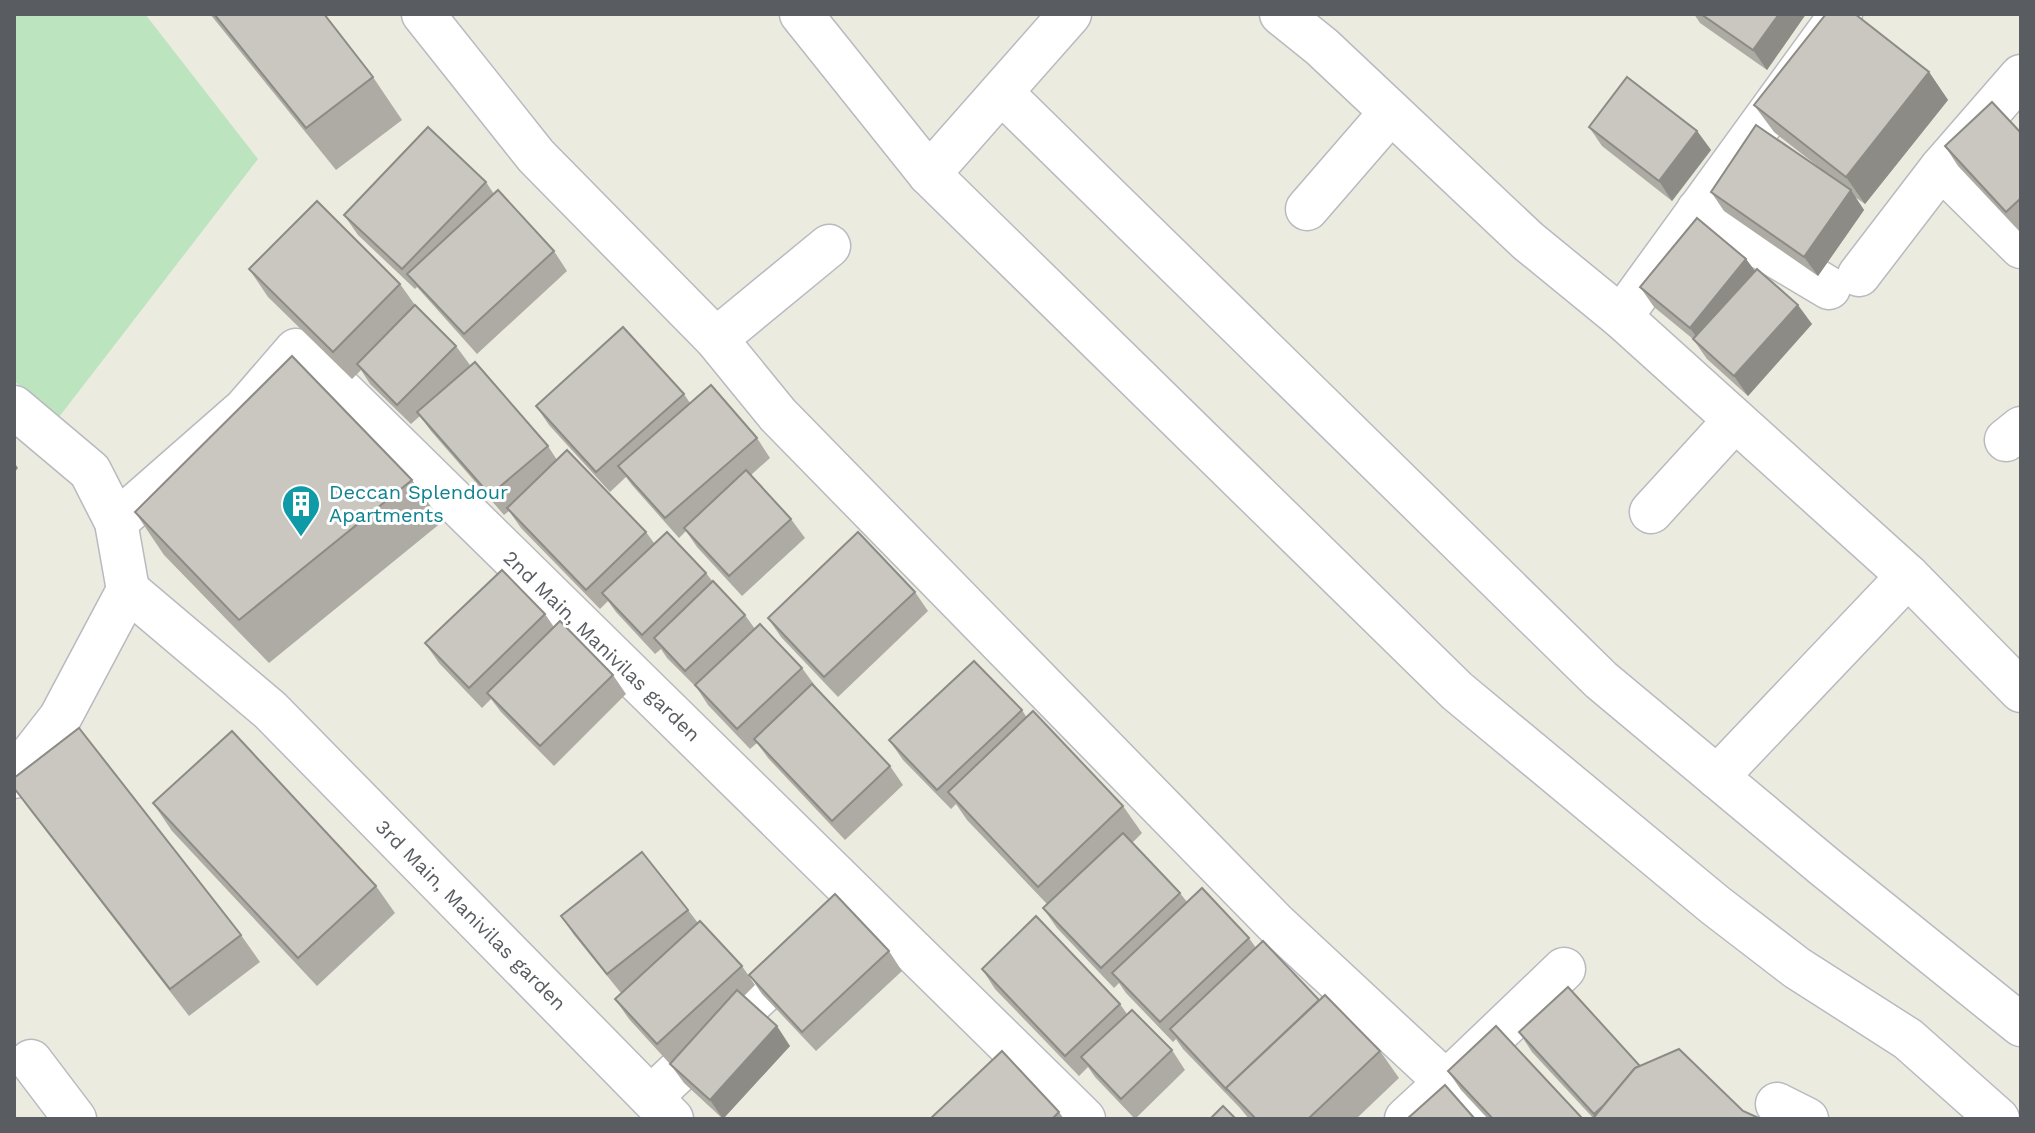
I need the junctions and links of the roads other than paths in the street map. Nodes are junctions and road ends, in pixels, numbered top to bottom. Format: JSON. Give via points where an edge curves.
{"nodes":[{"id":1,"x":423,"y":14,"type":"edge"},
{"id":2,"x":801,"y":14,"type":"edge"},
{"id":3,"x":1070,"y":14,"type":"edge"},
{"id":4,"x":1281,"y":14,"type":"edge"},
{"id":5,"x":1841,"y":14,"type":"edge"},
{"id":6,"x":2021,"y":76,"type":"edge"},
{"id":7,"x":1002,"y":93,"type":"junction"},
{"id":8,"x":1391,"y":112,"type":"junction"},
{"id":9,"x":1941,"y":168,"type":"junction"},
{"id":10,"x":929,"y":174,"type":"junction"},
{"id":11,"x":1307,"y":209,"type":"dead end"},
{"id":12,"x":1698,"y":210,"type":"junction"},
{"id":13,"x":829,"y":246,"type":"dead end"},
{"id":14,"x":2021,"y":247,"type":"edge"},
{"id":15,"x":1621,"y":317,"type":"junction"},
{"id":16,"x":716,"y":339,"type":"junction"},
{"id":17,"x":14,"y":407,"type":"edge"},
{"id":18,"x":1735,"y":420,"type":"junction"},
{"id":19,"x":1651,"y":512,"type":"dead end"},
{"id":20,"x":116,"y":522,"type":"junction"},
{"id":21,"x":1908,"y":576,"type":"junction"},
{"id":22,"x":128,"y":590,"type":"junction"},
{"id":23,"x":2021,"y":691,"type":"edge"},
{"id":24,"x":14,"y":777,"type":"edge"},
{"id":25,"x":1717,"y":777,"type":"junction"},
{"id":26,"x":841,"y":918,"type":"junction"},
{"id":27,"x":1564,"y":969,"type":"dead end"},
{"id":28,"x":2021,"y":1025,"type":"edge"},
{"id":29,"x":31,"y":1061,"type":"dead end"},
{"id":30,"x":1446,"y":1082,"type":"junction"},
{"id":31,"x":662,"y":1108,"type":"edge"},
{"id":32,"x":75,"y":1119,"type":"edge"},
{"id":33,"x":1084,"y":1119,"type":"edge"},
{"id":34,"x":1406,"y":1119,"type":"edge"},
{"id":35,"x":1482,"y":1119,"type":"edge"},
{"id":36,"x":1998,"y":1119,"type":"edge"}],
"edges":[{"from":1,"to":16,"type":"street","via":[[536,156]]},
{"from":2,"to":10,"type":"street"},
{"from":3,"to":7,"type":"street"},
{"from":4,"to":8,"type":"street"},
{"from":5,"to":12,"type":"street"},
{"from":6,"to":9,"type":"street"},
{"from":7,"to":10,"type":"street"},
{"from":7,"to":25,"type":"street","via":[[1601,680]]},
{"from":8,"to":11,"type":"street"},
{"from":8,"to":15,"type":"street","via":[[1528,241]]},
{"from":9,"to":12,"type":"street","via":[[1844,282]]},
{"from":9,"to":14,"type":"street"},
{"from":10,"to":36,"type":"street","via":[[1457,691],[1715,905],[1797,968],[1908,1039]]},
{"from":12,"to":15,"type":"street"},
{"from":13,"to":16,"type":"street"},
{"from":15,"to":18,"type":"street"},
{"from":16,"to":30,"type":"street","via":[[778,415],[1265,913]]},
{"from":17,"to":20,"type":"street","via":[[90,471]]},
{"from":18,"to":19,"type":"street"},
{"from":18,"to":21,"type":"street"},
{"from":20,"to":22,"type":"street"},
{"from":20,"to":26,"type":"street","name":"2nd Main, Manivilas garden","via":[[245,409],[296,350],[342,391]]},
{"from":21,"to":23,"type":"street"},
{"from":21,"to":25,"type":"street"},
{"from":22,"to":24,"type":"street","via":[[60,718]]},
{"from":22,"to":31,"type":"street","name":"3rd Main, Manivilas garden","via":[[270,710]]},
{"from":25,"to":28,"type":"street"},
{"from":26,"to":31,"type":"street"},
{"from":26,"to":33,"type":"street","name":"2nd Main, Manivilas garden"},
{"from":27,"to":30,"type":"street"},
{"from":29,"to":32,"type":"street"},
{"from":30,"to":34,"type":"street"},
{"from":30,"to":35,"type":"street"}]}
